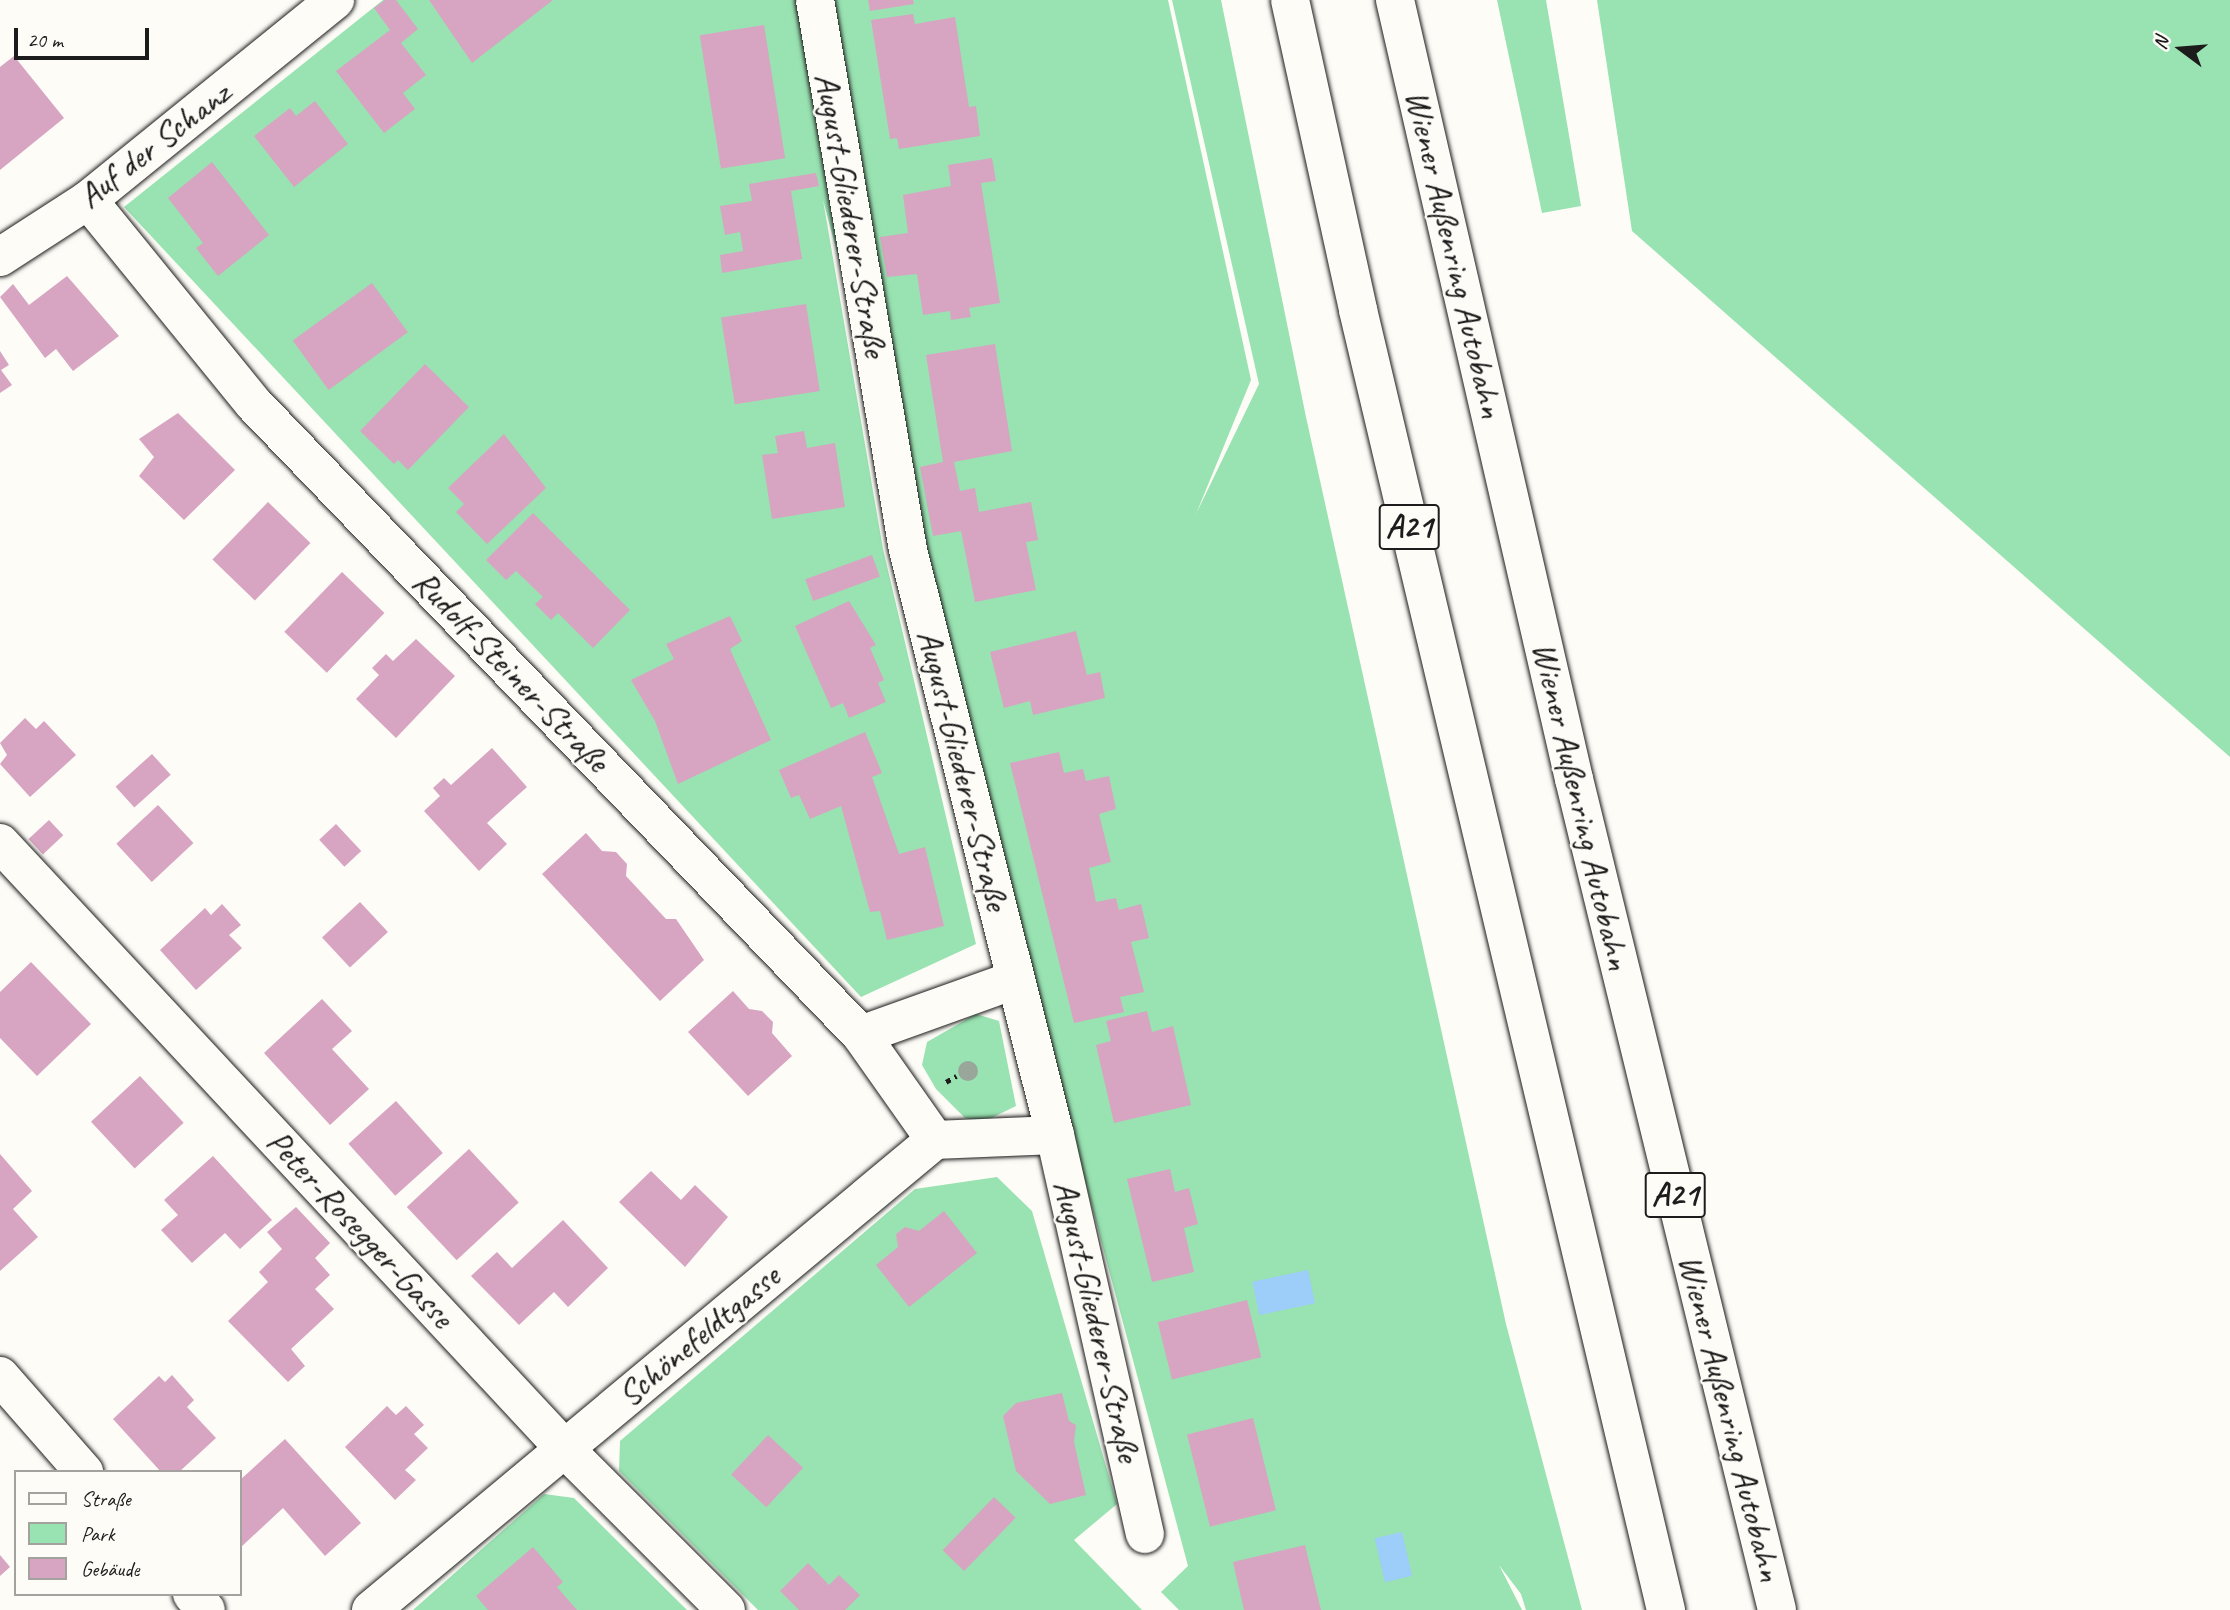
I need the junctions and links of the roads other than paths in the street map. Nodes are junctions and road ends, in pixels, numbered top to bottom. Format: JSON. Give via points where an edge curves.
{"nodes":[{"id":1,"x":335,"y":0,"type":"edge"},
{"id":2,"x":814,"y":0,"type":"edge"},
{"id":3,"x":1290,"y":0,"type":"edge"},
{"id":4,"x":1395,"y":0,"type":"edge"},
{"id":5,"x":88,"y":200,"type":"junction"},
{"id":6,"x":0,"y":257,"type":"edge"},
{"id":7,"x":0,"y":843,"type":"edge"},
{"id":8,"x":1015,"y":980,"type":"junction"},
{"id":9,"x":861,"y":1035,"type":"junction"},
{"id":10,"x":1055,"y":1135,"type":"junction"},
{"id":11,"x":935,"y":1140,"type":"junction"},
{"id":12,"x":0,"y":1377,"type":"edge"},
{"id":13,"x":564,"y":1448,"type":"junction"},
{"id":14,"x":82,"y":1470,"type":"edge"},
{"id":15,"x":1145,"y":1534,"type":"dead end"},
{"id":16,"x":194,"y":1596,"type":"edge"},
{"id":17,"x":206,"y":1610,"type":"edge"},
{"id":18,"x":371,"y":1610,"type":"edge"},
{"id":19,"x":726,"y":1610,"type":"edge"},
{"id":20,"x":1666,"y":1610,"type":"edge"},
{"id":21,"x":1777,"y":1610,"type":"edge"}],
"edges":[{"from":1,"to":5,"type":"main road","name":"Auf der Schanz"},
{"from":2,"to":8,"type":"main road","name":"August-Gliederer-Straße","via":[[908,550]]},
{"from":3,"to":20,"type":"main road","number":"A21","via":[[1361,324]]},
{"from":4,"to":21,"type":"main road","name":"Wiener Außenring Autobahn","number":"A21","via":[[1574,779]]},
{"from":5,"to":6,"type":"main road","name":"Auf der Schanz"},
{"from":5,"to":9,"type":"main road","name":"Rudolf-Steiner-Straße","via":[[253,403]]},
{"from":7,"to":13,"type":"main road","name":"Peter-Rosegger-Gasse"},
{"from":8,"to":9,"type":"main road"},
{"from":8,"to":10,"type":"main road","name":"August-Gliederer-Straße"},
{"from":9,"to":11,"type":"main road","name":"Rudolf-Steiner-Straße"},
{"from":10,"to":11,"type":"main road"},
{"from":10,"to":15,"type":"main road","name":"August-Gliederer-Straße"},
{"from":11,"to":13,"type":"main road","name":"Schönefeldtgasse"},
{"from":12,"to":14,"type":"main road"},
{"from":13,"to":18,"type":"main road","name":"Schönefeldtgasse"},
{"from":13,"to":19,"type":"main road","name":"Peter-Rosegger-Gasse"},
{"from":16,"to":17,"type":"main road"}]}
